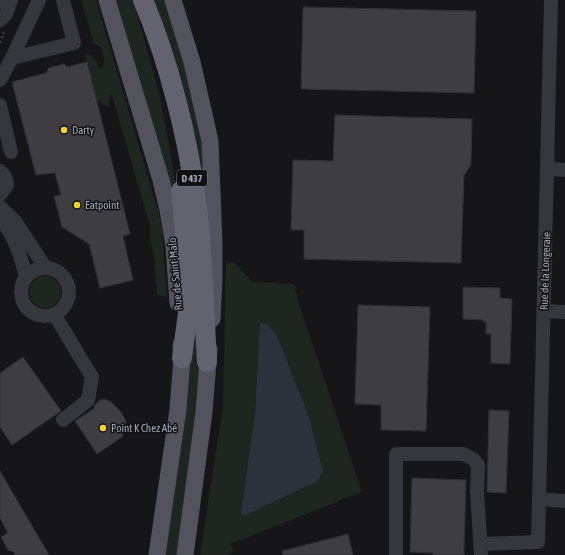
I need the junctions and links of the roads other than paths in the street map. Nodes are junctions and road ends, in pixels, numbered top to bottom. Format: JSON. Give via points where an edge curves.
{"nodes":[{"id":1,"x":11,"y":0,"type":"edge"},
{"id":2,"x":39,"y":0,"type":"edge"},
{"id":3,"x":63,"y":0,"type":"edge"},
{"id":4,"x":107,"y":0,"type":"edge"},
{"id":5,"x":139,"y":0,"type":"edge"},
{"id":6,"x":143,"y":0,"type":"edge"},
{"id":7,"x":173,"y":0,"type":"edge"},
{"id":8,"x":551,"y":0,"type":"edge"},
{"id":9,"x":0,"y":20,"type":"edge"},
{"id":10,"x":12,"y":58,"type":"junction"},
{"id":11,"x":0,"y":80,"type":"edge"},
{"id":12,"x":0,"y":105,"type":"edge"},
{"id":13,"x":11,"y":152,"type":"dead end"},
{"id":14,"x":548,"y":169,"type":"junction"},
{"id":15,"x":565,"y":170,"type":"edge"},
{"id":16,"x":0,"y":171,"type":"edge"},
{"id":17,"x":0,"y":195,"type":"edge"},
{"id":18,"x":0,"y":207,"type":"edge"},
{"id":19,"x":0,"y":218,"type":"edge"},
{"id":20,"x":45,"y":268,"type":"junction"},
{"id":21,"x":26,"y":276,"type":"junction"},
{"id":22,"x":544,"y":311,"type":"junction"},
{"id":23,"x":565,"y":312,"type":"edge"},
{"id":24,"x":54,"y":314,"type":"junction"},
{"id":25,"x":182,"y":358,"type":"junction"},
{"id":26,"x":207,"y":362,"type":"junction"},
{"id":27,"x":63,"y":420,"type":"dead end"},
{"id":28,"x":539,"y":499,"type":"junction"},
{"id":29,"x":565,"y":501,"type":"edge"},
{"id":30,"x":481,"y":550,"type":"edge"},
{"id":31,"x":157,"y":555,"type":"edge"},
{"id":32,"x":185,"y":555,"type":"edge"},
{"id":33,"x":396,"y":555,"type":"edge"}],
"edges":[{"from":1,"to":9,"type":"street","via":[[6,14]]},
{"from":2,"to":10,"type":"street"},
{"from":3,"to":10,"type":"street","via":[[74,43]]},
{"from":4,"to":25,"type":"main road","name":"Rue de Saint-Malo","via":[[168,210],[177,281]]},
{"from":5,"to":25,"type":"highway","number":"D 437","via":[[165,99],[183,209],[188,313]]},
{"from":6,"to":26,"type":"highway","number":"D 437","via":[[175,96],[191,173],[200,242]]},
{"from":7,"to":26,"type":"main road","via":[[192,62],[210,142],[214,280]]},
{"from":8,"to":14,"type":"street","name":"Rue de la Longeraie"},
{"from":10,"to":11,"type":"street"},
{"from":12,"to":13,"type":"street"},
{"from":14,"to":15,"type":"street"},
{"from":14,"to":22,"type":"street","name":"Rue de la Longeraie"},
{"from":16,"to":17,"type":"street","via":[[5,176],[7,184]]},
{"from":18,"to":20,"type":"street","via":[[15,221]]},
{"from":19,"to":21,"type":"street","via":[[7,226],[22,258]]},
{"from":20,"to":21,"type":"street","via":[[32,271]]},
{"from":20,"to":24,"type":"street","via":[[63,276],[69,289],[66,304]]},
{"from":21,"to":24,"type":"street","via":[[21,296],[28,308],[40,315]]},
{"from":22,"to":23,"type":"street"},
{"from":22,"to":28,"type":"street","name":"Rue de la Longeraie"},
{"from":24,"to":27,"type":"street","via":[[92,377],[88,400]]},
{"from":25,"to":31,"type":"main road","name":"Rue de Saint-Malo","number":"D 437","via":[[178,409]]},
{"from":26,"to":32,"type":"main road","number":"D 437","via":[[203,427]]},
{"from":28,"to":29,"type":"street"},
{"from":28,"to":30,"type":"street","name":"Rue de la Longeraie","via":[[538,542]]},
{"from":30,"to":33,"type":"street","via":[[478,465],[473,459],[464,454],[396,454]]}]}
